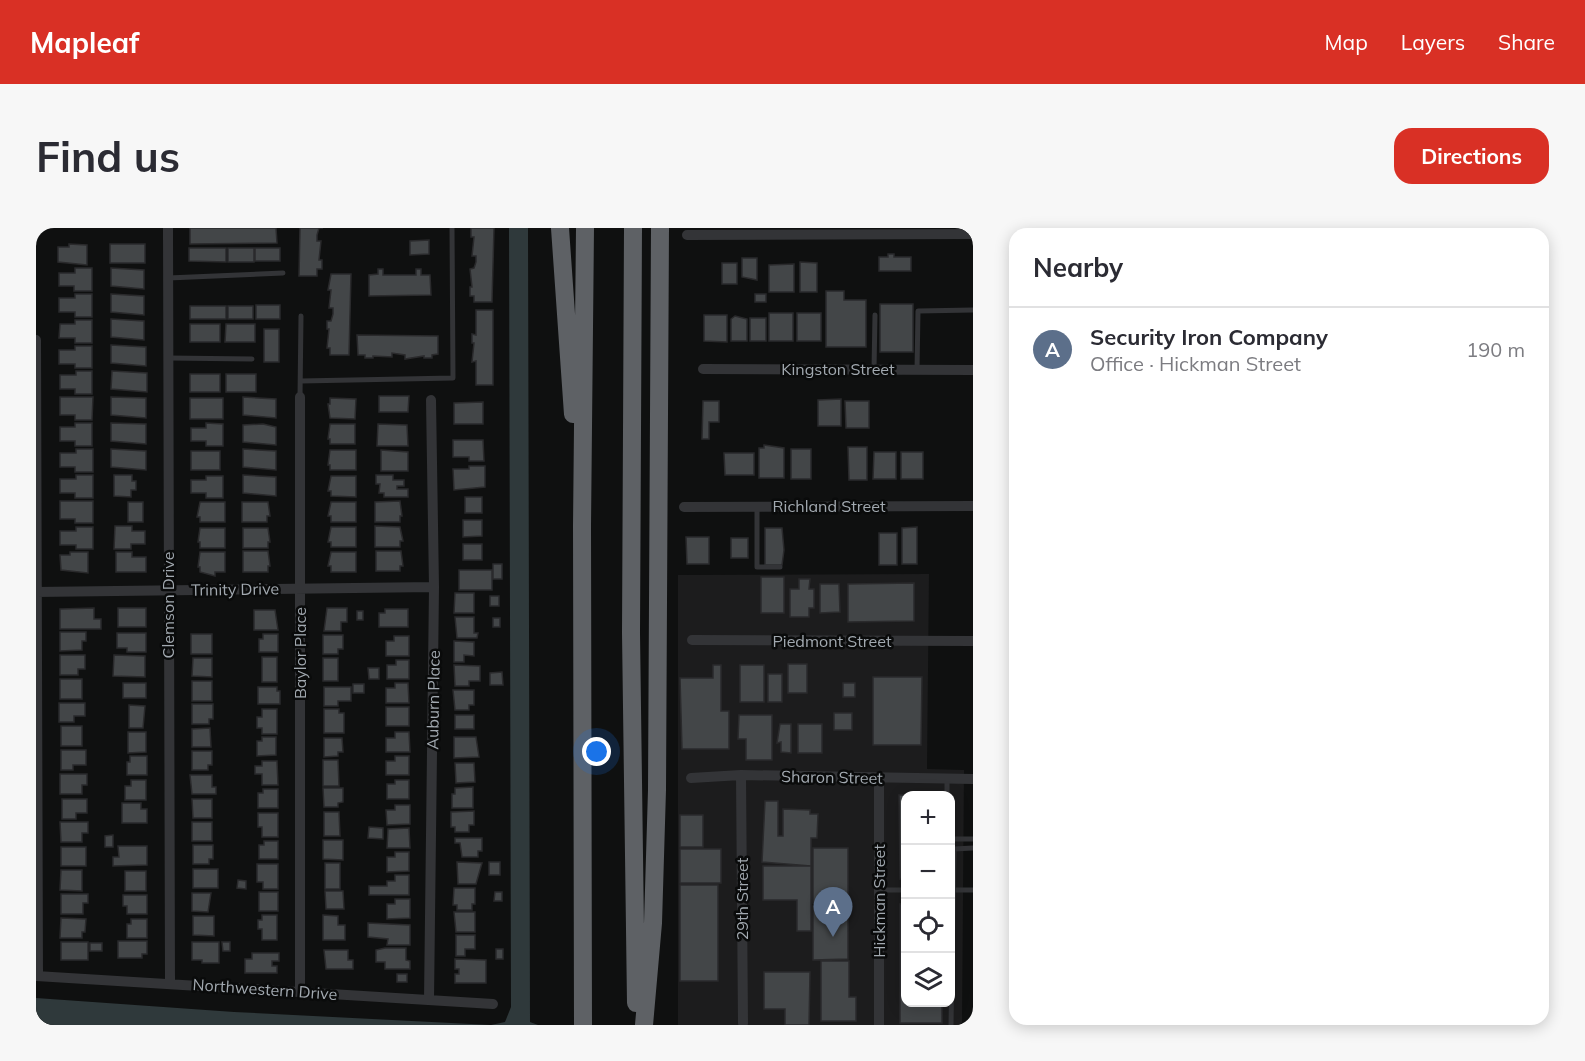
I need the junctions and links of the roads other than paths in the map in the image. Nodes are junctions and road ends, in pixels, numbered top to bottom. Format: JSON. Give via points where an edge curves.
{"nodes":[{"id":1,"x":168,"y":228,"type":"edge"},
{"id":2,"x":452,"y":228,"type":"edge"},
{"id":3,"x":560,"y":228,"type":"edge"},
{"id":4,"x":585,"y":228,"type":"edge"},
{"id":5,"x":633,"y":228,"type":"edge"},
{"id":6,"x":660,"y":228,"type":"edge"},
{"id":7,"x":973,"y":234,"type":"edge"},
{"id":8,"x":687,"y":235,"type":"dead end"},
{"id":9,"x":282,"y":273,"type":"dead end"},
{"id":10,"x":168,"y":278,"type":"junction"},
{"id":11,"x":973,"y":310,"type":"edge"},
{"id":12,"x":875,"y":315,"type":"dead end"},
{"id":13,"x":302,"y":316,"type":"dead end"},
{"id":14,"x":36,"y":340,"type":"edge"},
{"id":15,"x":168,"y":358,"type":"junction"},
{"id":16,"x":252,"y":359,"type":"dead end"},
{"id":17,"x":703,"y":369,"type":"dead end"},
{"id":18,"x":874,"y":369,"type":"junction"},
{"id":19,"x":917,"y":370,"type":"junction"},
{"id":20,"x":973,"y":370,"type":"edge"},
{"id":21,"x":301,"y":381,"type":"junction"},
{"id":22,"x":300,"y":397,"type":"joint"},
{"id":23,"x":431,"y":400,"type":"dead end"},
{"id":24,"x":757,"y":506,"type":"junction"},
{"id":25,"x":973,"y":506,"type":"edge"},
{"id":26,"x":684,"y":507,"type":"dead end"},
{"id":27,"x":582,"y":526,"type":"junction"},
{"id":28,"x":780,"y":567,"type":"dead end"},
{"id":29,"x":434,"y":587,"type":"junction"},
{"id":30,"x":300,"y":588,"type":"junction"},
{"id":31,"x":168,"y":591,"type":"junction"},
{"id":32,"x":36,"y":592,"type":"edge"},
{"id":33,"x":692,"y":640,"type":"dead end"},
{"id":34,"x":973,"y":641,"type":"edge"},
{"id":35,"x":741,"y":776,"type":"junction"},
{"id":36,"x":879,"y":777,"type":"junction"},
{"id":37,"x":691,"y":778,"type":"dead end"},
{"id":38,"x":946,"y":778,"type":"junction"},
{"id":39,"x":973,"y":779,"type":"edge"},
{"id":40,"x":947,"y":791,"type":"edge"},
{"id":41,"x":955,"y":839,"type":"edge"},
{"id":42,"x":973,"y":839,"type":"edge"},
{"id":43,"x":955,"y":849,"type":"edge"},
{"id":44,"x":973,"y":849,"type":"edge"},
{"id":45,"x":879,"y":890,"type":"junction"},
{"id":46,"x":901,"y":890,"type":"edge"},
{"id":47,"x":955,"y":890,"type":"edge"},
{"id":48,"x":973,"y":890,"type":"edge"},
{"id":49,"x":953,"y":899,"type":"edge"},
{"id":50,"x":37,"y":976,"type":"edge"},
{"id":51,"x":170,"y":983,"type":"junction"},
{"id":52,"x":300,"y":991,"type":"junction"},
{"id":53,"x":429,"y":1000,"type":"junction"},
{"id":54,"x":493,"y":1004,"type":"dead end"},
{"id":55,"x":743,"y":1023,"type":"dead end"},
{"id":56,"x":583,"y":1025,"type":"edge"},
{"id":57,"x":636,"y":1025,"type":"edge"},
{"id":58,"x":644,"y":1025,"type":"edge"},
{"id":59,"x":879,"y":1025,"type":"edge"},
{"id":60,"x":951,"y":1025,"type":"edge"}],
"edges":[{"from":1,"to":10,"type":"street","name":"Clemson Drive"},
{"from":2,"to":21,"type":"lane","via":[[453,378]]},
{"from":3,"to":27,"type":"highway"},
{"from":4,"to":27,"type":"highway"},
{"from":5,"to":57,"type":"highway","via":[[631,633]]},
{"from":6,"to":58,"type":"highway","via":[[657,790]]},
{"from":7,"to":8,"type":"street"},
{"from":9,"to":10,"type":"lane"},
{"from":10,"to":15,"type":"street","name":"Clemson Drive"},
{"from":11,"to":19,"type":"lane","via":[[918,311]]},
{"from":12,"to":18,"type":"lane"},
{"from":13,"to":21,"type":"lane","name":"Baylor Place"},
{"from":14,"to":32,"type":"street"},
{"from":15,"to":16,"type":"lane"},
{"from":15,"to":31,"type":"street","name":"Clemson Drive"},
{"from":17,"to":18,"type":"street","name":"Kingston Street"},
{"from":18,"to":19,"type":"street","name":"Kingston Street"},
{"from":19,"to":20,"type":"street","name":"Kingston Street"},
{"from":21,"to":22,"type":"lane","name":"Baylor Place"},
{"from":22,"to":30,"type":"street","name":"Baylor Place"},
{"from":23,"to":29,"type":"street","name":"Auburn Place"},
{"from":24,"to":25,"type":"street","name":"Richland Street"},
{"from":24,"to":26,"type":"street","name":"Richland Street"},
{"from":24,"to":28,"type":"lane","via":[[757,567]]},
{"from":27,"to":56,"type":"highway"},
{"from":29,"to":30,"type":"street","name":"Trinity Drive"},
{"from":29,"to":53,"type":"street","name":"Auburn Place"},
{"from":30,"to":31,"type":"street","name":"Trinity Drive"},
{"from":30,"to":52,"type":"street","name":"Baylor Place"},
{"from":31,"to":32,"type":"street","name":"Trinity Drive"},
{"from":31,"to":51,"type":"street","name":"Clemson Drive"},
{"from":32,"to":50,"type":"street"},
{"from":33,"to":34,"type":"street","name":"Piedmont Street"},
{"from":35,"to":36,"type":"street","name":"Sharon Street"},
{"from":35,"to":37,"type":"street","name":"Sharon Street"},
{"from":35,"to":55,"type":"street","name":"29th Street"},
{"from":36,"to":38,"type":"street","name":"Sharon Street"},
{"from":36,"to":45,"type":"street","name":"Hickman Street"},
{"from":38,"to":39,"type":"street","name":"Sharon Street"},
{"from":38,"to":40,"type":"lane"},
{"from":41,"to":42,"type":"lane"},
{"from":43,"to":44,"type":"lane"},
{"from":45,"to":46,"type":"lane"},
{"from":45,"to":59,"type":"street","name":"Hickman Street"},
{"from":47,"to":48,"type":"lane"},
{"from":49,"to":60,"type":"lane"},
{"from":50,"to":51,"type":"street","name":"Northwestern Drive"},
{"from":51,"to":52,"type":"street","name":"Northwestern Drive"},
{"from":52,"to":53,"type":"street","name":"Northwestern Drive"},
{"from":53,"to":54,"type":"street","name":"Northwestern Drive"}]}
